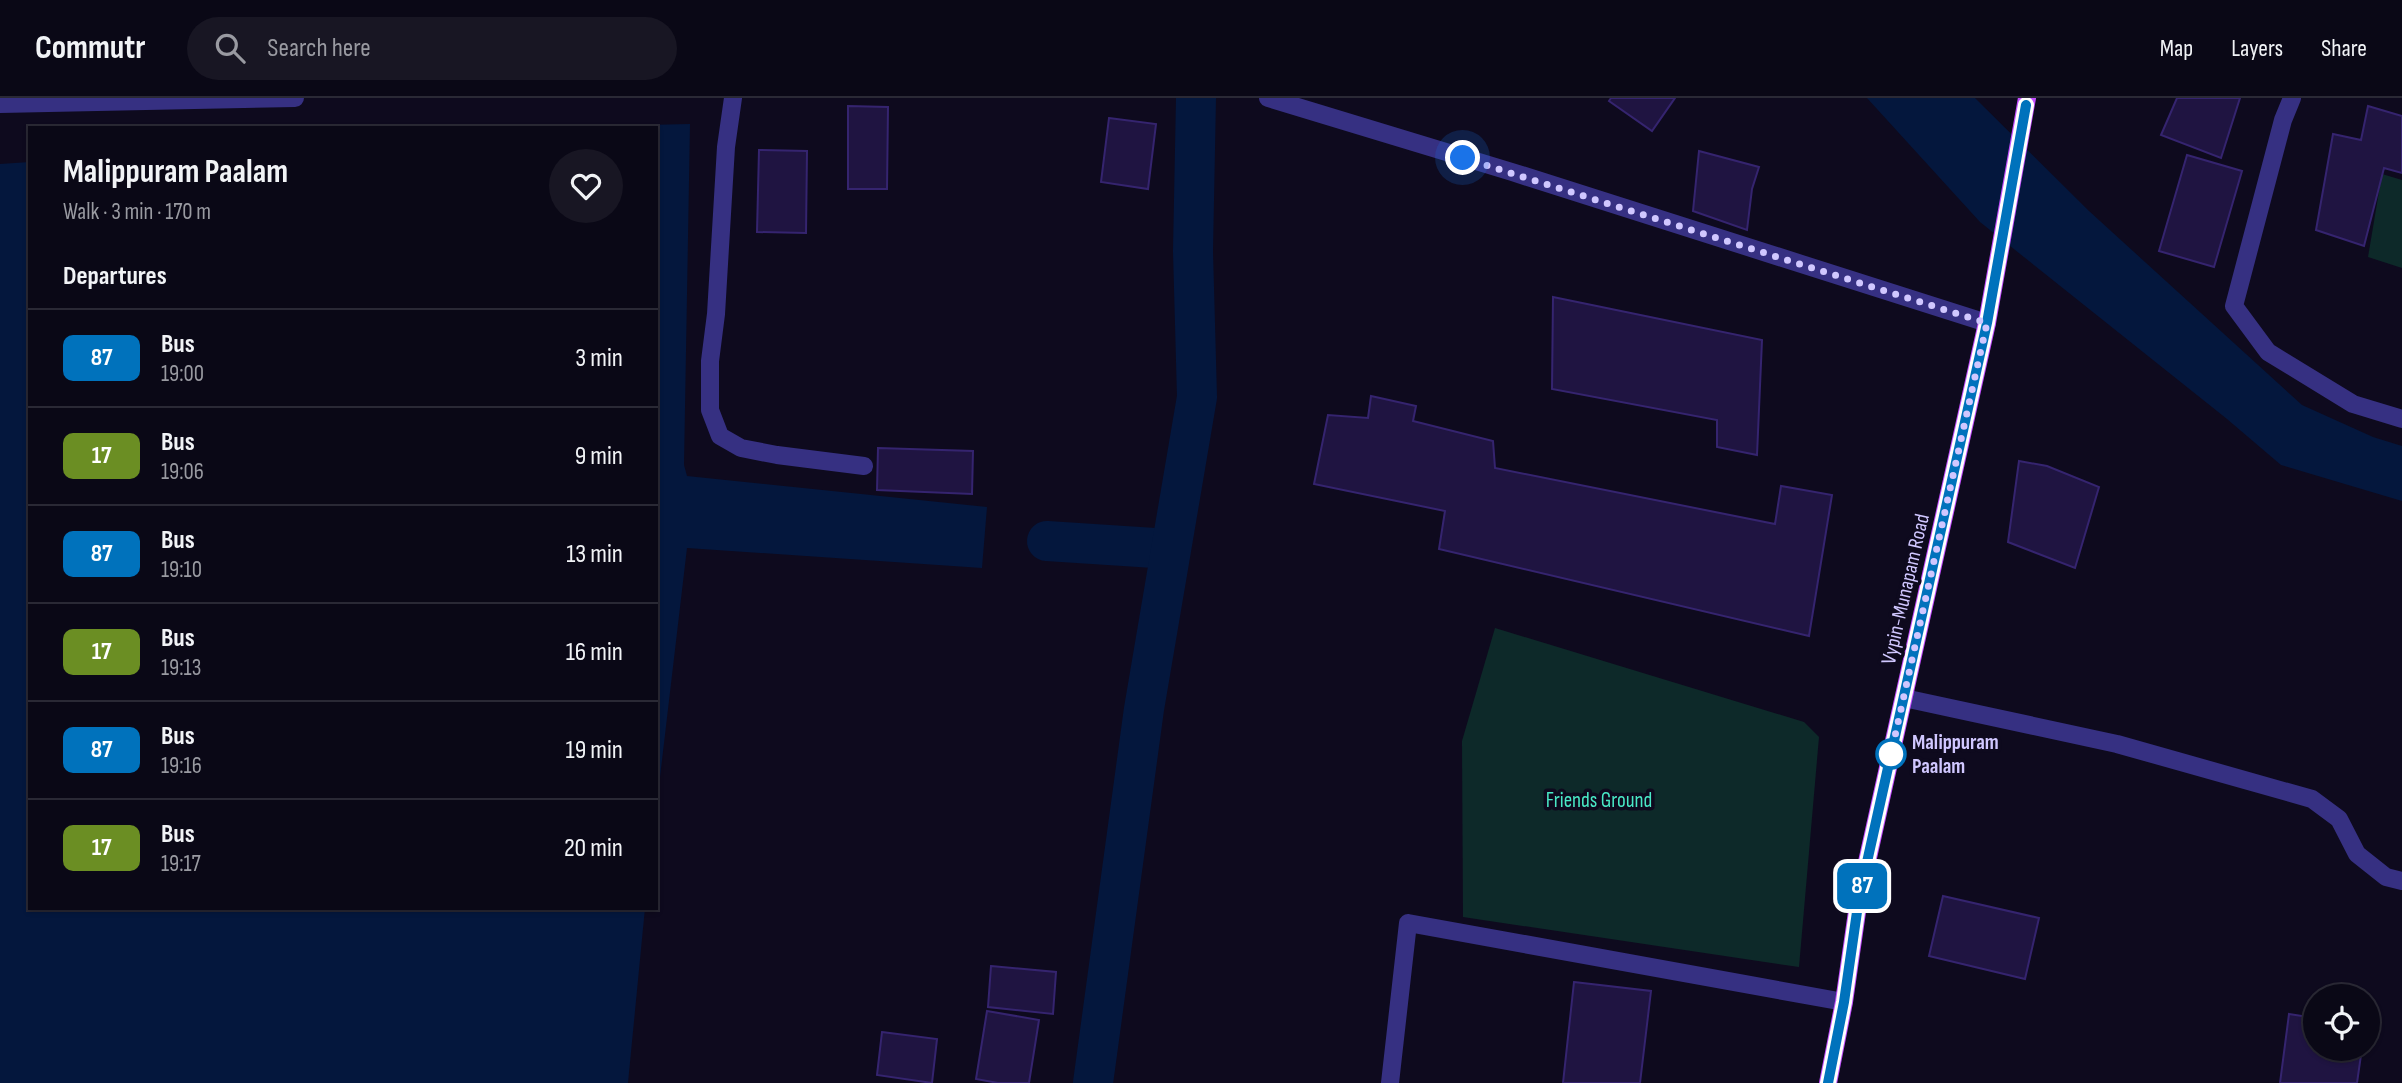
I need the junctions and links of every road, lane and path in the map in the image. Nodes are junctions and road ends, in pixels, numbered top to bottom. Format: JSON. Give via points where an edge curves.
{"nodes":[{"id":1,"x":295,"y":98,"type":"edge"},
{"id":2,"x":733,"y":98,"type":"edge"},
{"id":3,"x":1268,"y":98,"type":"edge"},
{"id":4,"x":2292,"y":98,"type":"edge"},
{"id":5,"x":2027,"y":102,"type":"edge"},
{"id":6,"x":0,"y":104,"type":"edge"},
{"id":7,"x":1987,"y":323,"type":"junction"},
{"id":8,"x":2402,"y":419,"type":"edge"},
{"id":9,"x":863,"y":466,"type":"dead end"},
{"id":10,"x":1903,"y":698,"type":"junction"},
{"id":11,"x":2402,"y":881,"type":"edge"},
{"id":12,"x":1844,"y":1002,"type":"junction"},
{"id":13,"x":1390,"y":1083,"type":"edge"},
{"id":14,"x":1828,"y":1083,"type":"edge"}],
"edges":[{"from":1,"to":6,"type":"street"},
{"from":2,"to":9,"type":"street","via":[[710,361],[710,410],[720,436],[741,447]]},
{"from":3,"to":7,"type":"street"},
{"from":4,"to":8,"type":"street","via":[[2234,306],[2268,352],[2353,404]]},
{"from":5,"to":7,"type":"main road","name":"Vypin-Munapam Road"},
{"from":7,"to":10,"type":"main road","name":"Vypin-Munapam Road"},
{"from":10,"to":11,"type":"street","via":[[2117,744],[2312,799],[2339,819],[2357,854],[2386,877]]},
{"from":10,"to":12,"type":"main road","name":"Vypin-Munapam Road","via":[[1859,898]]},
{"from":12,"to":13,"type":"street","via":[[1408,923]]},
{"from":12,"to":14,"type":"main road","name":"Vypin-Munapam Road"}]}
